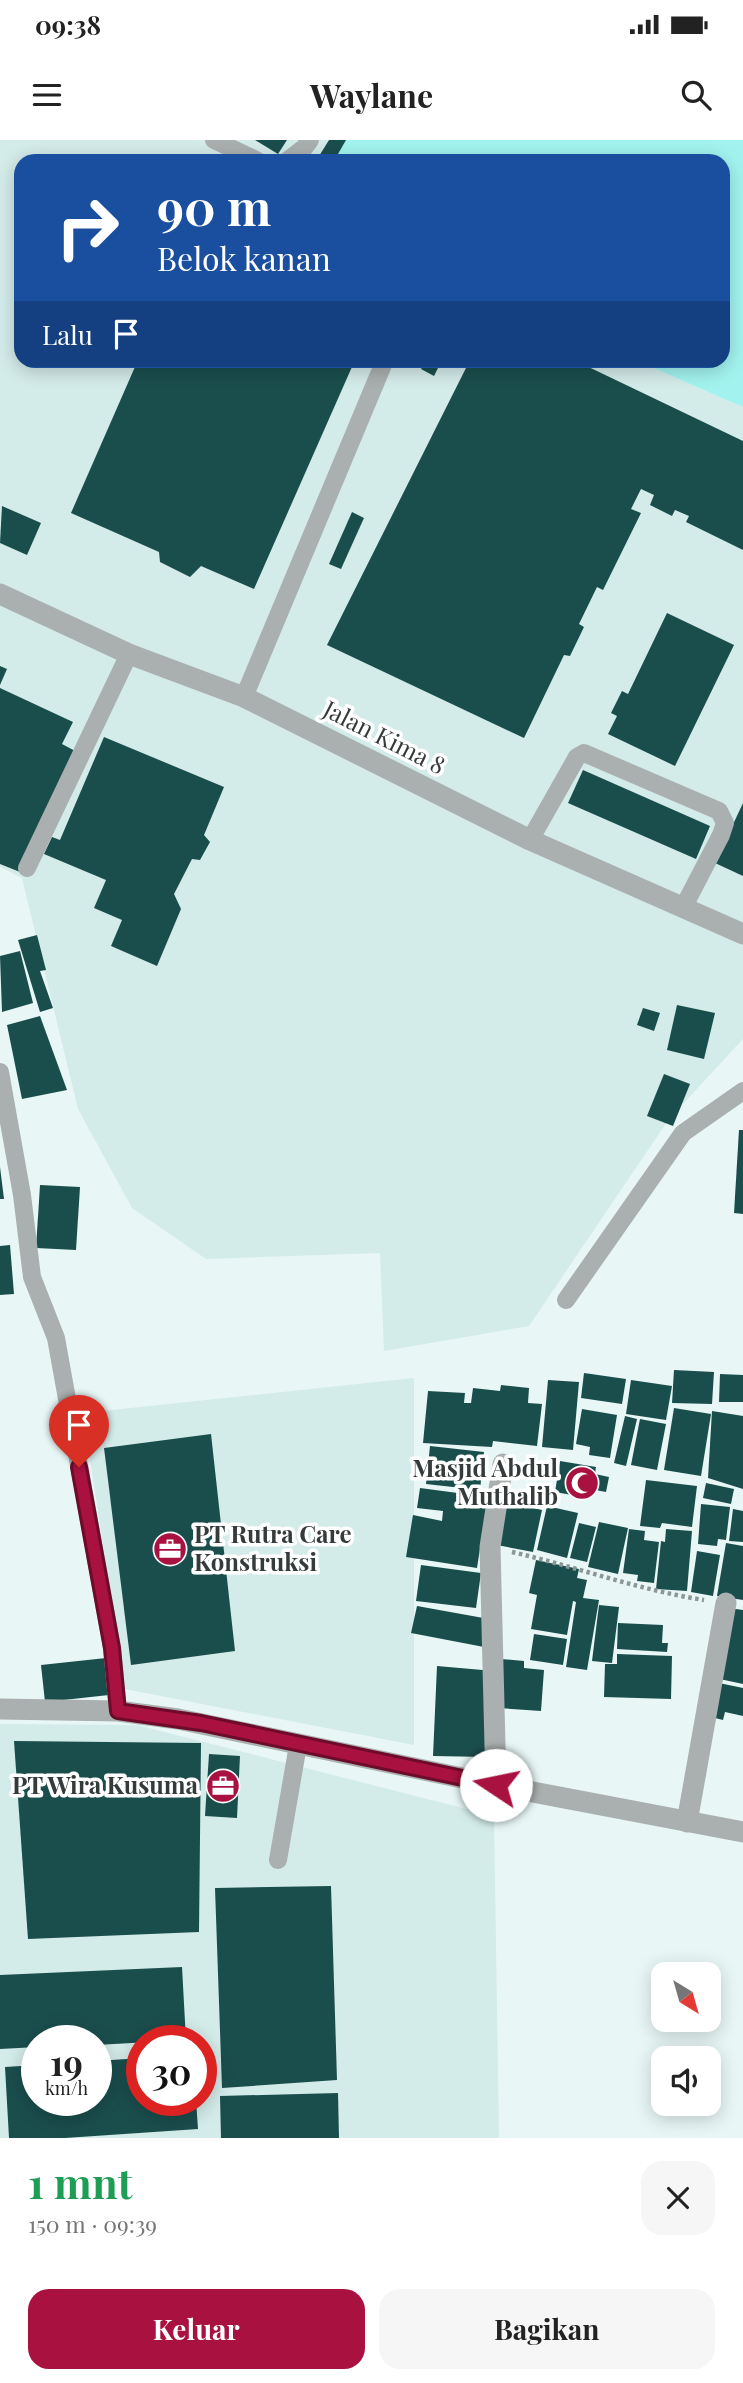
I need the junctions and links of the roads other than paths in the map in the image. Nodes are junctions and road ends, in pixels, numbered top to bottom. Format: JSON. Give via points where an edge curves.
{"nodes":[{"id":1,"x":214,"y":140,"type":"edge"},
{"id":2,"x":310,"y":140,"type":"edge"},
{"id":3,"x":243,"y":154,"type":"edge"},
{"id":4,"x":295,"y":154,"type":"edge"},
{"id":5,"x":382,"y":368,"type":"edge"},
{"id":6,"x":0,"y":594,"type":"edge"},
{"id":7,"x":129,"y":654,"type":"junction"},
{"id":8,"x":244,"y":697,"type":"junction"},
{"id":9,"x":530,"y":840,"type":"junction"},
{"id":10,"x":27,"y":868,"type":"dead end"},
{"id":11,"x":683,"y":908,"type":"junction"},
{"id":12,"x":743,"y":934,"type":"edge"},
{"id":13,"x":0,"y":1072,"type":"edge"},
{"id":14,"x":743,"y":1091,"type":"edge"},
{"id":15,"x":566,"y":1300,"type":"dead end"},
{"id":16,"x":503,"y":1464,"type":"dead end"},
{"id":17,"x":726,"y":1603,"type":"road end"},
{"id":18,"x":0,"y":1709,"type":"edge"},
{"id":19,"x":118,"y":1711,"type":"junction"},
{"id":20,"x":298,"y":1745,"type":"junction"},
{"id":21,"x":496,"y":1785,"type":"junction"},
{"id":22,"x":687,"y":1822,"type":"junction"},
{"id":23,"x":743,"y":1832,"type":"edge"},
{"id":24,"x":278,"y":1860,"type":"dead end"}],
"edges":[{"from":1,"to":3,"type":"lane"},
{"from":2,"to":4,"type":"lane"},
{"from":5,"to":8,"type":"lane"},
{"from":6,"to":7,"type":"street","name":"Jalan Kima 8"},
{"from":7,"to":8,"type":"street","name":"Jalan Kima 8"},
{"from":7,"to":10,"type":"lane"},
{"from":8,"to":9,"type":"street","name":"Jalan Kima 8"},
{"from":9,"to":11,"type":"street","name":"Jalan Kima 8"},
{"from":9,"to":11,"type":"lane","via":[[577,757],[584,753],[695,800],[719,811],[725,823]]},
{"from":11,"to":12,"type":"street","name":"Jalan Kima 8"},
{"from":13,"to":19,"type":"lane","via":[[32,1278],[57,1338],[112,1648]]},
{"from":14,"to":15,"type":"lane","via":[[683,1133]]},
{"from":16,"to":21,"type":"street","via":[[490,1547]]},
{"from":17,"to":22,"type":"street"},
{"from":18,"to":19,"type":"street"},
{"from":19,"to":20,"type":"street","via":[[201,1723]]},
{"from":20,"to":21,"type":"street"},
{"from":20,"to":24,"type":"lane"},
{"from":21,"to":22,"type":"street"},
{"from":22,"to":23,"type":"street"}]}
